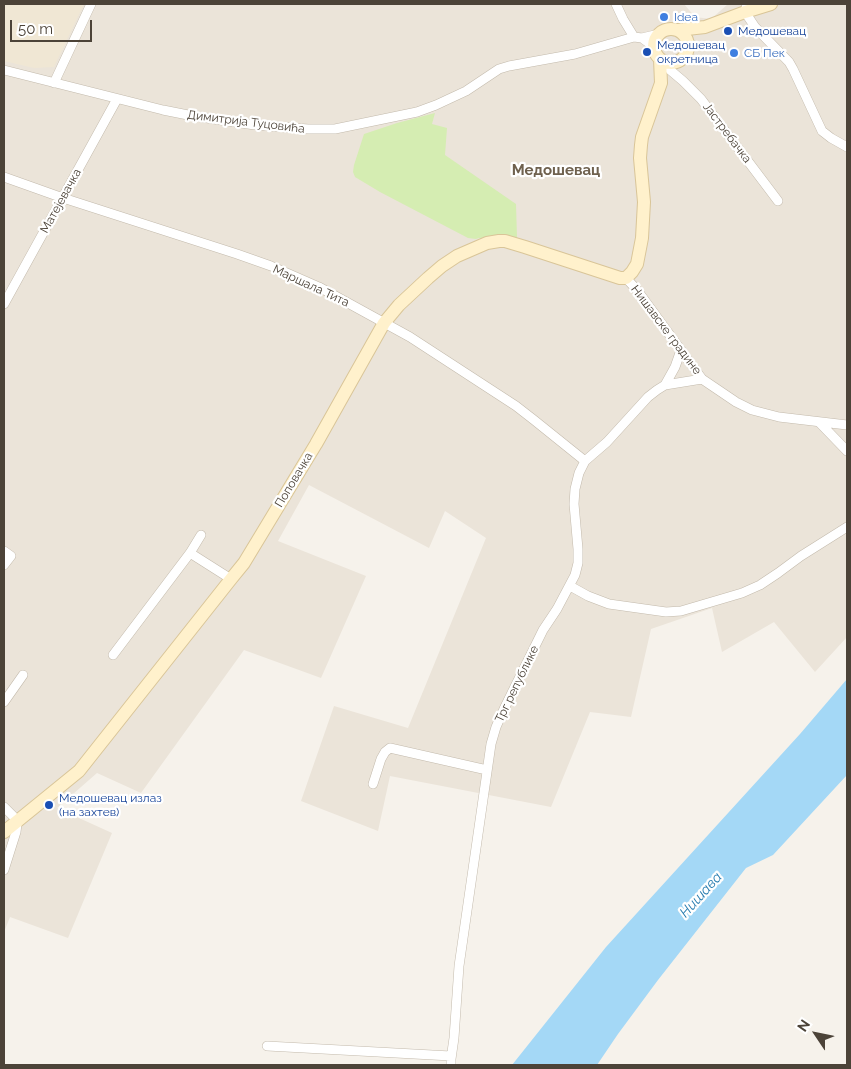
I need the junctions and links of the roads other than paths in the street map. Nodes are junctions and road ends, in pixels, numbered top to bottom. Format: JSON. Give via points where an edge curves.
{"nodes":[{"id":1,"x":91,"y":4,"type":"edge"},
{"id":2,"x":616,"y":4,"type":"edge"},
{"id":3,"x":771,"y":4,"type":"edge"},
{"id":4,"x":746,"y":8,"type":"edge"},
{"id":5,"x":705,"y":27,"type":"junction"},
{"id":6,"x":678,"y":30,"type":"junction"},
{"id":7,"x":659,"y":34,"type":"junction"},
{"id":8,"x":638,"y":37,"type":"junction"},
{"id":9,"x":653,"y":46,"type":"junction"},
{"id":10,"x":688,"y":49,"type":"junction"},
{"id":11,"x":660,"y":59,"type":"junction"},
{"id":12,"x":672,"y":67,"type":"junction"},
{"id":13,"x":4,"y":70,"type":"edge"},
{"id":14,"x":54,"y":83,"type":"junction"},
{"id":15,"x":661,"y":83,"type":"junction"},
{"id":16,"x":117,"y":99,"type":"junction"},
{"id":17,"x":847,"y":147,"type":"edge"},
{"id":18,"x":4,"y":177,"type":"edge"},
{"id":19,"x":63,"y":198,"type":"junction"},
{"id":20,"x":778,"y":201,"type":"dead end"},
{"id":21,"x":626,"y":278,"type":"junction"},
{"id":22,"x":4,"y":304,"type":"edge"},
{"id":23,"x":384,"y":323,"type":"junction"},
{"id":24,"x":681,"y":350,"type":"junction"},
{"id":25,"x":702,"y":379,"type":"junction"},
{"id":26,"x":665,"y":384,"type":"junction"},
{"id":27,"x":819,"y":422,"type":"junction"},
{"id":28,"x":847,"y":425,"type":"edge"},
{"id":29,"x":847,"y":451,"type":"edge"},
{"id":30,"x":585,"y":461,"type":"junction"},
{"id":31,"x":847,"y":527,"type":"edge"},
{"id":32,"x":201,"y":536,"type":"dead end"},
{"id":33,"x":4,"y":551,"type":"edge"},
{"id":34,"x":190,"y":553,"type":"junction"},
{"id":35,"x":4,"y":566,"type":"edge"},
{"id":36,"x":231,"y":579,"type":"junction"},
{"id":37,"x":570,"y":586,"type":"junction"},
{"id":38,"x":113,"y":655,"type":"dead end"},
{"id":39,"x":23,"y":675,"type":"dead end"},
{"id":40,"x":4,"y":702,"type":"edge"},
{"id":41,"x":487,"y":770,"type":"junction"},
{"id":42,"x":373,"y":784,"type":"dead end"},
{"id":43,"x":4,"y":807,"type":"edge"},
{"id":44,"x":17,"y":821,"type":"junction"},
{"id":45,"x":4,"y":832,"type":"edge"},
{"id":46,"x":4,"y":870,"type":"edge"},
{"id":47,"x":268,"y":1046,"type":"dead end"},
{"id":48,"x":451,"y":1061,"type":"edge"}],
"edges":[{"from":1,"to":14,"type":"street"},
{"from":2,"to":8,"type":"street"},
{"from":3,"to":4,"type":"street"},
{"from":4,"to":5,"type":"street"},
{"from":4,"to":17,"type":"street","via":[[755,27],[789,62],[822,131]]},
{"from":5,"to":6,"type":"street"},
{"from":5,"to":10,"type":"street"},
{"from":6,"to":7,"type":"street","via":[[667,29]]},
{"from":6,"to":10,"type":"street","via":[[686,38]]},
{"from":7,"to":8,"type":"street","name":"Димитрија Туцовића"},
{"from":7,"to":9,"type":"street"},
{"from":8,"to":9,"type":"street"},
{"from":8,"to":16,"type":"street","name":"Димитрија Туцовића","via":[[499,69],[466,91],[436,105],[335,130],[255,125]]},
{"from":9,"to":11,"type":"street"},
{"from":10,"to":12,"type":"street"},
{"from":11,"to":12,"type":"street"},
{"from":11,"to":15,"type":"street"},
{"from":12,"to":15,"type":"street"},
{"from":12,"to":20,"type":"street","name":"Јастребачка","via":[[701,99]]},
{"from":13,"to":14,"type":"street","name":"Димитрија Туцовића"},
{"from":14,"to":16,"type":"street","name":"Димитрија Туцовића"},
{"from":15,"to":21,"type":"street","via":[[641,145],[644,202],[640,252],[637,264]]},
{"from":16,"to":19,"type":"street","name":"Матејевачка"},
{"from":18,"to":19,"type":"street","name":"Маршала Тита"},
{"from":19,"to":22,"type":"street","name":"Матејевачка"},
{"from":19,"to":23,"type":"street","name":"Маршала Тита","via":[[271,266]]},
{"from":21,"to":23,"type":"street","name":"Поповачка","via":[[505,241],[494,241],[470,249],[442,266]]},
{"from":21,"to":24,"type":"street","name":"Нишавске градине"},
{"from":23,"to":30,"type":"street","name":"Маршала Тита","via":[[516,406]]},
{"from":23,"to":36,"type":"street","name":"Поповачка","via":[[316,444]]},
{"from":24,"to":25,"type":"street","name":"Нишавске градине"},
{"from":24,"to":26,"type":"street"},
{"from":25,"to":26,"type":"street"},
{"from":25,"to":27,"type":"street","name":"Нишавске градине","via":[[752,410]]},
{"from":26,"to":30,"type":"street","name":"Трг републике"},
{"from":27,"to":28,"type":"street","name":"Нишавске градине"},
{"from":27,"to":29,"type":"street"},
{"from":30,"to":37,"type":"street","name":"Трг републике","via":[[575,490],[578,563]]},
{"from":31,"to":37,"type":"street","via":[[760,585],[681,611],[609,604]]},
{"from":32,"to":34,"type":"street"},
{"from":33,"to":35,"type":"street","via":[[11,556]]},
{"from":34,"to":36,"type":"street"},
{"from":34,"to":38,"type":"street"},
{"from":36,"to":44,"type":"street","name":"Поповачка","via":[[79,770]]},
{"from":37,"to":41,"type":"street","name":"Трг републике","via":[[543,630],[504,709],[491,744]]},
{"from":39,"to":40,"type":"street"},
{"from":41,"to":42,"type":"street","via":[[390,748],[381,759]]},
{"from":41,"to":48,"type":"street","name":"Трг републике","via":[[459,966]]},
{"from":43,"to":44,"type":"street"},
{"from":44,"to":45,"type":"street","name":"Поповачка"},
{"from":44,"to":46,"type":"street"},
{"from":47,"to":48,"type":"street"}]}
